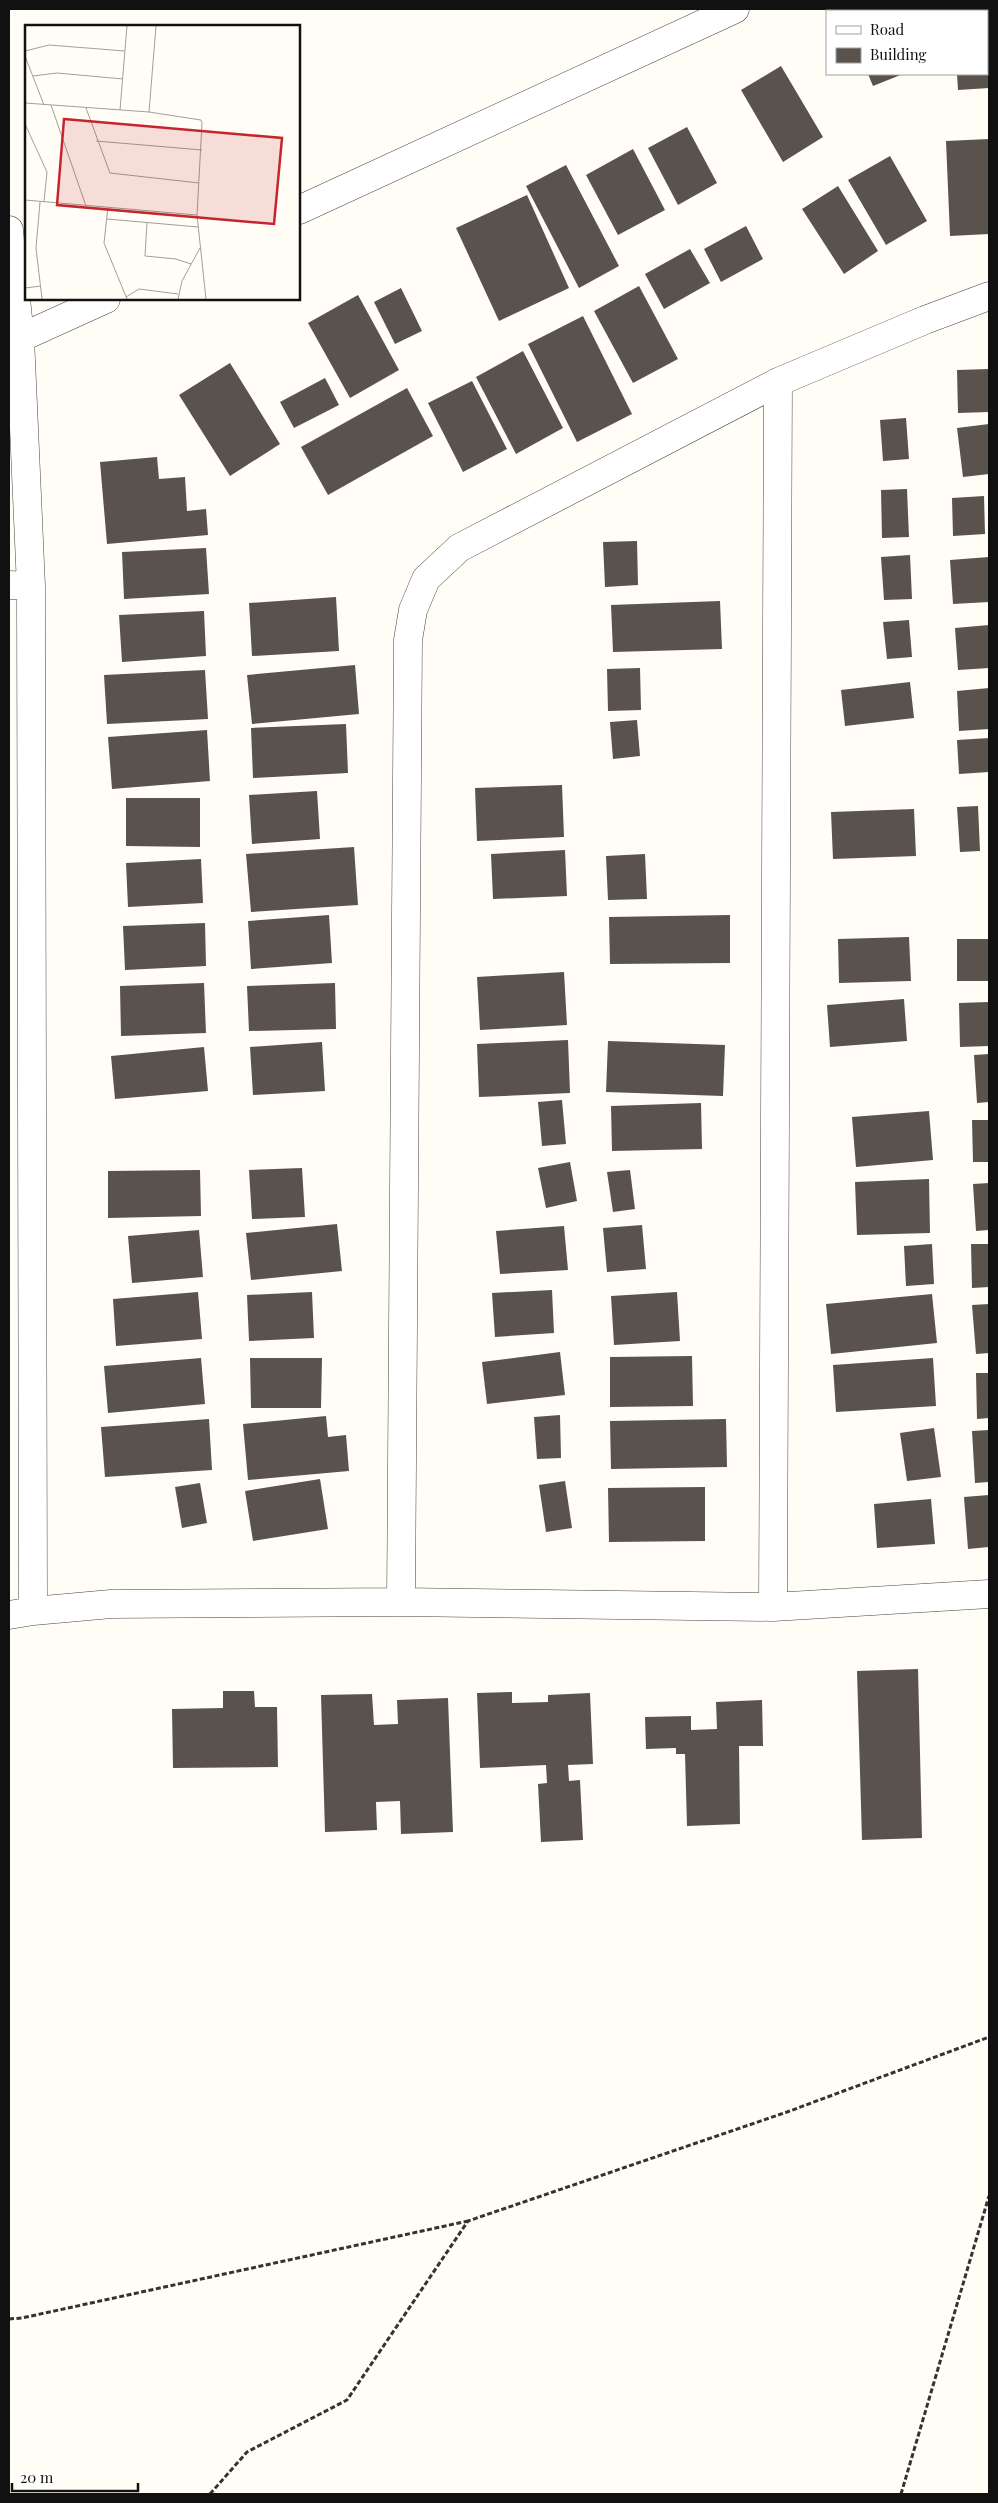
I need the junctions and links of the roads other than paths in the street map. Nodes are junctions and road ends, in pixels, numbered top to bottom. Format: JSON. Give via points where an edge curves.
{"nodes":[{"id":1,"x":735,"y":9,"type":"edge"},
{"id":2,"x":300,"y":210,"type":"edge"},
{"id":3,"x":9,"y":230,"type":"edge"},
{"id":4,"x":989,"y":296,"type":"edge"},
{"id":5,"x":104,"y":300,"type":"edge"},
{"id":6,"x":20,"y":338,"type":"junction"},
{"id":7,"x":778,"y":382,"type":"junction"},
{"id":8,"x":20,"y":586,"type":"edge"},
{"id":9,"x":989,"y":1594,"type":"edge"},
{"id":10,"x":401,"y":1602,"type":"junction"},
{"id":11,"x":773,"y":1607,"type":"junction"},
{"id":12,"x":21,"y":1613,"type":"edge"}],
"edges":[{"from":1,"to":2,"type":"street"},
{"from":3,"to":6,"type":"street"},
{"from":4,"to":7,"type":"street"},
{"from":5,"to":6,"type":"street"},
{"from":6,"to":8,"type":"street"},
{"from":7,"to":10,"type":"street","via":[[459,548],[426,579],[413,610],[408,660]]},
{"from":7,"to":11,"type":"street"},
{"from":8,"to":12,"type":"street"},
{"from":9,"to":11,"type":"street"},
{"from":10,"to":11,"type":"street"},
{"from":10,"to":12,"type":"street","via":[[111,1604]]}]}
